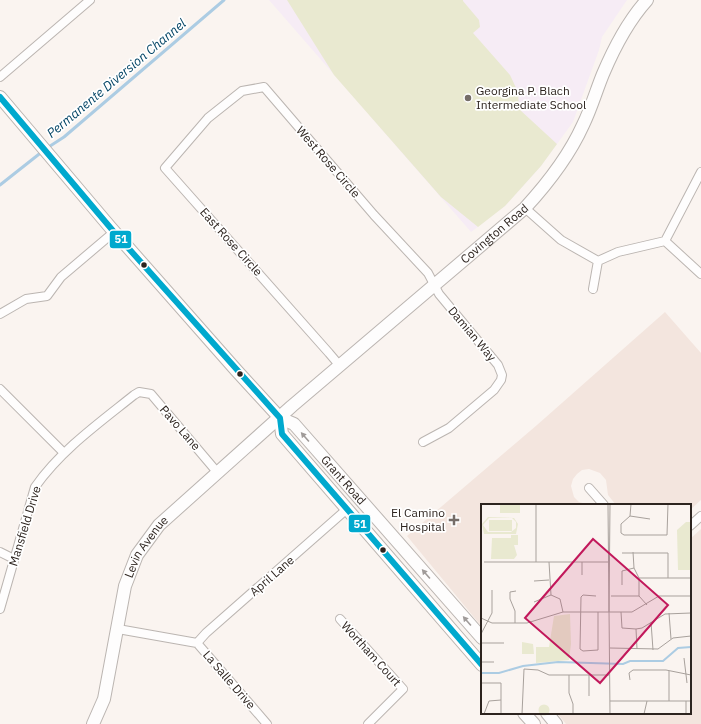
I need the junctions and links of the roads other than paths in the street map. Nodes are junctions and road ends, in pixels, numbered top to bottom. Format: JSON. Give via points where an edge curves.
{"nodes":[{"id":1,"x":90,"y":0,"type":"edge"},
{"id":2,"x":647,"y":0,"type":"edge"},
{"id":3,"x":0,"y":77,"type":"edge"},
{"id":4,"x":0,"y":97,"type":"edge"},
{"id":5,"x":208,"y":118,"type":"joint"},
{"id":6,"x":701,"y":172,"type":"edge"},
{"id":7,"x":526,"y":208,"type":"junction"},
{"id":8,"x":114,"y":232,"type":"junction"},
{"id":9,"x":665,"y":241,"type":"junction"},
{"id":10,"x":598,"y":261,"type":"junction"},
{"id":11,"x":701,"y":274,"type":"edge"},
{"id":12,"x":434,"y":286,"type":"junction"},
{"id":13,"x":594,"y":289,"type":"dead end"},
{"id":14,"x":0,"y":314,"type":"edge"},
{"id":15,"x":340,"y":366,"type":"junction"},
{"id":16,"x":0,"y":389,"type":"edge"},
{"id":17,"x":139,"y":392,"type":"joint"},
{"id":18,"x":280,"y":418,"type":"junction"},
{"id":19,"x":423,"y":442,"type":"dead end"},
{"id":20,"x":64,"y":453,"type":"junction"},
{"id":21,"x":217,"y":472,"type":"junction"},
{"id":22,"x":589,"y":488,"type":"dead end"},
{"id":23,"x":603,"y":504,"type":"edge"},
{"id":24,"x":347,"y":509,"type":"junction"},
{"id":25,"x":701,"y":516,"type":"edge"},
{"id":26,"x":691,"y":525,"type":"edge"},
{"id":27,"x":0,"y":552,"type":"edge"},
{"id":28,"x":14,"y":559,"type":"junction"},
{"id":29,"x":0,"y":609,"type":"edge"},
{"id":30,"x":340,"y":619,"type":"dead end"},
{"id":31,"x":118,"y":629,"type":"junction"},
{"id":32,"x":481,"y":637,"type":"edge"},
{"id":33,"x":197,"y":643,"type":"junction"},
{"id":34,"x":481,"y":664,"type":"edge"},
{"id":35,"x":525,"y":714,"type":"edge"},
{"id":36,"x":548,"y":714,"type":"edge"},
{"id":37,"x":93,"y":724,"type":"edge"},
{"id":38,"x":267,"y":724,"type":"edge"},
{"id":39,"x":368,"y":724,"type":"edge"},
{"id":40,"x":534,"y":724,"type":"edge"},
{"id":41,"x":556,"y":724,"type":"edge"}],
"edges":[{"from":1,"to":3,"type":"street"},
{"from":2,"to":7,"type":"main road","name":"Covington Road","via":[[614,50],[571,150]]},
{"from":4,"to":8,"type":"main road","name":"Grant Road"},
{"from":5,"to":12,"type":"street","name":"West Rose Circle","via":[[242,91],[264,87],[374,215],[428,273]]},
{"from":5,"to":15,"type":"street","name":"East Rose Circle","via":[[165,168]]},
{"from":6,"to":9,"type":"street"},
{"from":7,"to":10,"type":"street","via":[[561,240]]},
{"from":7,"to":12,"type":"main road","name":"Covington Road"},
{"from":8,"to":14,"type":"street","via":[[61,277],[47,296],[26,299]]},
{"from":8,"to":18,"type":"main road","name":"Grant Road"},
{"from":9,"to":10,"type":"street","via":[[618,252]]},
{"from":9,"to":11,"type":"street"},
{"from":10,"to":13,"type":"street"},
{"from":12,"to":15,"type":"main road","name":"Covington Road"},
{"from":12,"to":19,"type":"street","name":"Damian Way","via":[[498,365],[502,375],[489,395],[449,428]]},
{"from":15,"to":18,"type":"main road","name":"Covington Road"},
{"from":16,"to":20,"type":"street"},
{"from":17,"to":20,"type":"street","name":"Mansfield Drive"},
{"from":17,"to":21,"type":"street","name":"Pavo Lane","via":[[151,394]]},
{"from":18,"to":21,"type":"main road","name":"Levin Avenue"},
{"from":18,"to":24,"type":"main road","name":"Grant Road","via":[[282,434]]},
{"from":32,"to":18,"type":"main road","name":"Grant Road","one_way":true,"via":[[294,424]]},
{"from":20,"to":28,"type":"street","name":"Mansfield Drive","via":[[46,471],[35,487]]},
{"from":21,"to":31,"type":"main road","name":"Levin Avenue","via":[[159,525],[137,555],[125,586]]},
{"from":22,"to":23,"type":"street"},
{"from":24,"to":33,"type":"street","name":"April Lane"},
{"from":24,"to":34,"type":"main road","name":"Grant Road"},
{"from":25,"to":26,"type":"street"},
{"from":27,"to":28,"type":"street"},
{"from":28,"to":29,"type":"street","name":"Mansfield Drive"},
{"from":30,"to":39,"type":"street","name":"Wortham Court","via":[[402,689]]},
{"from":31,"to":33,"type":"street","name":"La Salle Drive"},
{"from":31,"to":37,"type":"main road","name":"Levin Avenue","via":[[104,699]]},
{"from":33,"to":38,"type":"street","name":"La Salle Drive"},
{"from":35,"to":40,"type":"main road"},
{"from":36,"to":41,"type":"main road"}]}
